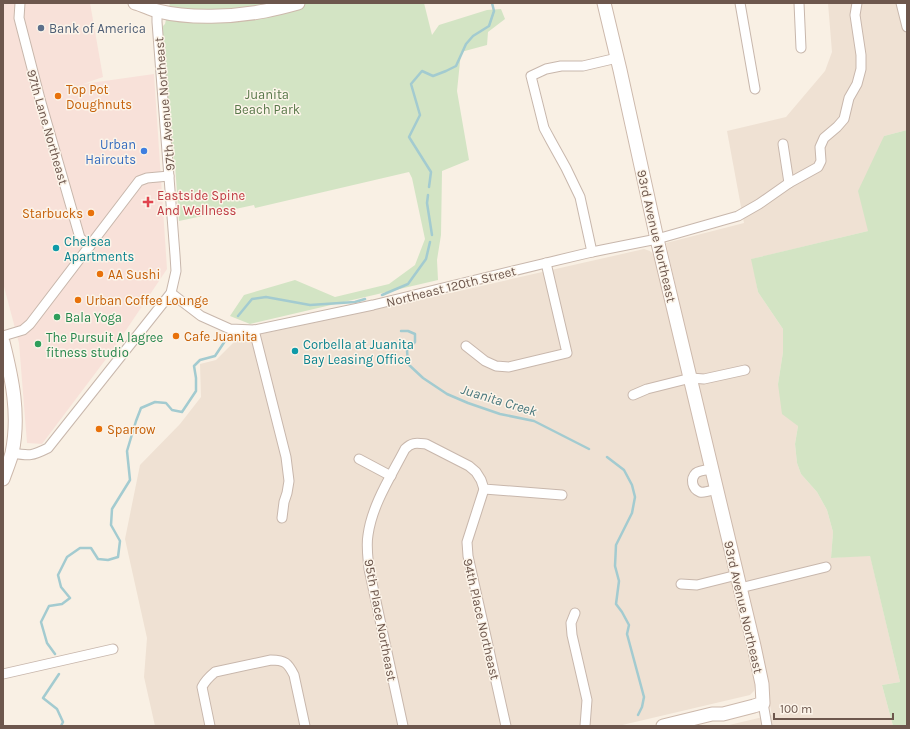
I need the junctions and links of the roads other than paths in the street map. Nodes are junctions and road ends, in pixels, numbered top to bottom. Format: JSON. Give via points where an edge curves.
{"nodes":[{"id":1,"x":20,"y":3,"type":"edge"},
{"id":2,"x":135,"y":3,"type":"edge"},
{"id":3,"x":298,"y":3,"type":"edge"},
{"id":4,"x":604,"y":3,"type":"edge"},
{"id":5,"x":740,"y":3,"type":"edge"},
{"id":6,"x":799,"y":3,"type":"edge"},
{"id":7,"x":857,"y":3,"type":"edge"},
{"id":8,"x":901,"y":3,"type":"edge"},
{"id":9,"x":157,"y":10,"type":"junction"},
{"id":10,"x":907,"y":27,"type":"edge"},
{"id":11,"x":801,"y":48,"type":"dead end"},
{"id":12,"x":617,"y":58,"type":"junction"},
{"id":13,"x":755,"y":89,"type":"dead end"},
{"id":14,"x":783,"y":144,"type":"dead end"},
{"id":15,"x":170,"y":176,"type":"junction"},
{"id":16,"x":790,"y":183,"type":"junction"},
{"id":17,"x":657,"y":239,"type":"junction"},
{"id":18,"x":90,"y":246,"type":"junction"},
{"id":19,"x":592,"y":252,"type":"junction"},
{"id":20,"x":546,"y":263,"type":"junction"},
{"id":21,"x":171,"y":293,"type":"junction"},
{"id":22,"x":254,"y":330,"type":"junction"},
{"id":23,"x":3,"y":336,"type":"edge"},
{"id":24,"x":3,"y":342,"type":"edge"},
{"id":25,"x":466,"y":346,"type":"dead end"},
{"id":26,"x":745,"y":370,"type":"dead end"},
{"id":27,"x":691,"y":378,"type":"junction"},
{"id":28,"x":633,"y":395,"type":"dead end"},
{"id":29,"x":12,"y":454,"type":"junction"},
{"id":30,"x":358,"y":459,"type":"dead end"},
{"id":31,"x":712,"y":469,"type":"junction"},
{"id":32,"x":391,"y":476,"type":"junction"},
{"id":33,"x":3,"y":479,"type":"edge"},
{"id":34,"x":484,"y":489,"type":"junction"},
{"id":35,"x":716,"y":489,"type":"junction"},
{"id":36,"x":562,"y":495,"type":"dead end"},
{"id":37,"x":282,"y":518,"type":"dead end"},
{"id":38,"x":826,"y":567,"type":"dead end"},
{"id":39,"x":737,"y":575,"type":"junction"},
{"id":40,"x":681,"y":584,"type":"dead end"},
{"id":41,"x":740,"y":588,"type":"junction"},
{"id":42,"x":575,"y":612,"type":"dead end"},
{"id":43,"x":112,"y":648,"type":"dead end"},
{"id":44,"x":3,"y":674,"type":"edge"},
{"id":45,"x":762,"y":703,"type":"junction"},
{"id":46,"x":210,"y":726,"type":"edge"},
{"id":47,"x":305,"y":726,"type":"edge"},
{"id":48,"x":403,"y":726,"type":"edge"},
{"id":49,"x":506,"y":726,"type":"edge"},
{"id":50,"x":585,"y":726,"type":"edge"},
{"id":51,"x":667,"y":726,"type":"edge"},
{"id":52,"x":767,"y":726,"type":"edge"}],
"edges":[{"from":1,"to":18,"type":"street","name":"97th Lane Northeast","via":[[19,18],[80,238]]},
{"from":2,"to":9,"type":"street"},
{"from":3,"to":9,"type":"street","via":[[233,15],[190,15]]},
{"from":4,"to":12,"type":"street","name":"93rd Avenue Northeast"},
{"from":5,"to":13,"type":"street"},
{"from":6,"to":11,"type":"street"},
{"from":7,"to":16,"type":"street","name":"Northeast 120th Street","via":[[855,15],[861,69],[849,98],[844,119],[824,138],[820,147],[821,161],[818,166]]},
{"from":8,"to":10,"type":"street"},
{"from":9,"to":15,"type":"street","name":"97th Avenue Northeast"},
{"from":12,"to":17,"type":"street","name":"93rd Avenue Northeast"},
{"from":12,"to":19,"type":"street","via":[[583,66],[546,68],[531,76],[544,128],[580,197]]},
{"from":14,"to":16,"type":"street"},
{"from":15,"to":18,"type":"street","via":[[140,181]]},
{"from":15,"to":21,"type":"street","name":"97th Avenue Northeast","via":[[176,271]]},
{"from":16,"to":17,"type":"street","name":"Northeast 120th Street","via":[[738,216]]},
{"from":17,"to":19,"type":"street","name":"Northeast 120th Street"},
{"from":17,"to":27,"type":"street","name":"93rd Avenue Northeast"},
{"from":18,"to":23,"type":"street","via":[[30,324],[23,330]]},
{"from":19,"to":20,"type":"street","name":"Northeast 120th Street"},
{"from":20,"to":22,"type":"street","name":"Northeast 120th Street","via":[[373,305]]},
{"from":20,"to":25,"type":"street","via":[[567,353],[509,367],[496,366],[485,361]]},
{"from":21,"to":22,"type":"street","name":"Northeast 120th Street","via":[[201,316],[230,329]]},
{"from":21,"to":29,"type":"street","via":[[48,448],[28,456]]},
{"from":22,"to":37,"type":"street","via":[[286,457],[289,481]]},
{"from":24,"to":29,"type":"street","via":[[15,403]]},
{"from":26,"to":27,"type":"street","via":[[704,379]]},
{"from":27,"to":28,"type":"street"},
{"from":27,"to":31,"type":"street","name":"93rd Avenue Northeast"},
{"from":29,"to":33,"type":"street"},
{"from":30,"to":32,"type":"street"},
{"from":31,"to":35,"type":"street","name":"93rd Avenue Northeast"},
{"from":31,"to":35,"type":"street","via":[[697,473],[693,478],[693,485],[703,492]]},
{"from":32,"to":34,"type":"street","name":"95th Place Northeast","via":[[410,444],[419,443],[426,444],[469,466],[476,472]]},
{"from":32,"to":48,"type":"street","name":"95th Place Northeast","via":[[372,517],[367,549],[369,569]]},
{"from":34,"to":36,"type":"street"},
{"from":34,"to":49,"type":"street","name":"94th Place Northeast","via":[[467,542],[468,556]]},
{"from":35,"to":39,"type":"street","name":"93rd Avenue Northeast"},
{"from":38,"to":41,"type":"street"},
{"from":39,"to":40,"type":"street","via":[[696,585]]},
{"from":39,"to":41,"type":"street","name":"93rd Avenue Northeast"},
{"from":41,"to":45,"type":"street","name":"93rd Avenue Northeast","via":[[762,684]]},
{"from":42,"to":50,"type":"street","via":[[571,623],[587,700]]},
{"from":43,"to":44,"type":"street"},
{"from":45,"to":51,"type":"street"},
{"from":45,"to":52,"type":"street","name":"93rd Avenue Northeast"},
{"from":46,"to":47,"type":"street","via":[[202,693],[202,687],[208,678],[215,672],[280,660],[285,662],[294,675]]}]}
